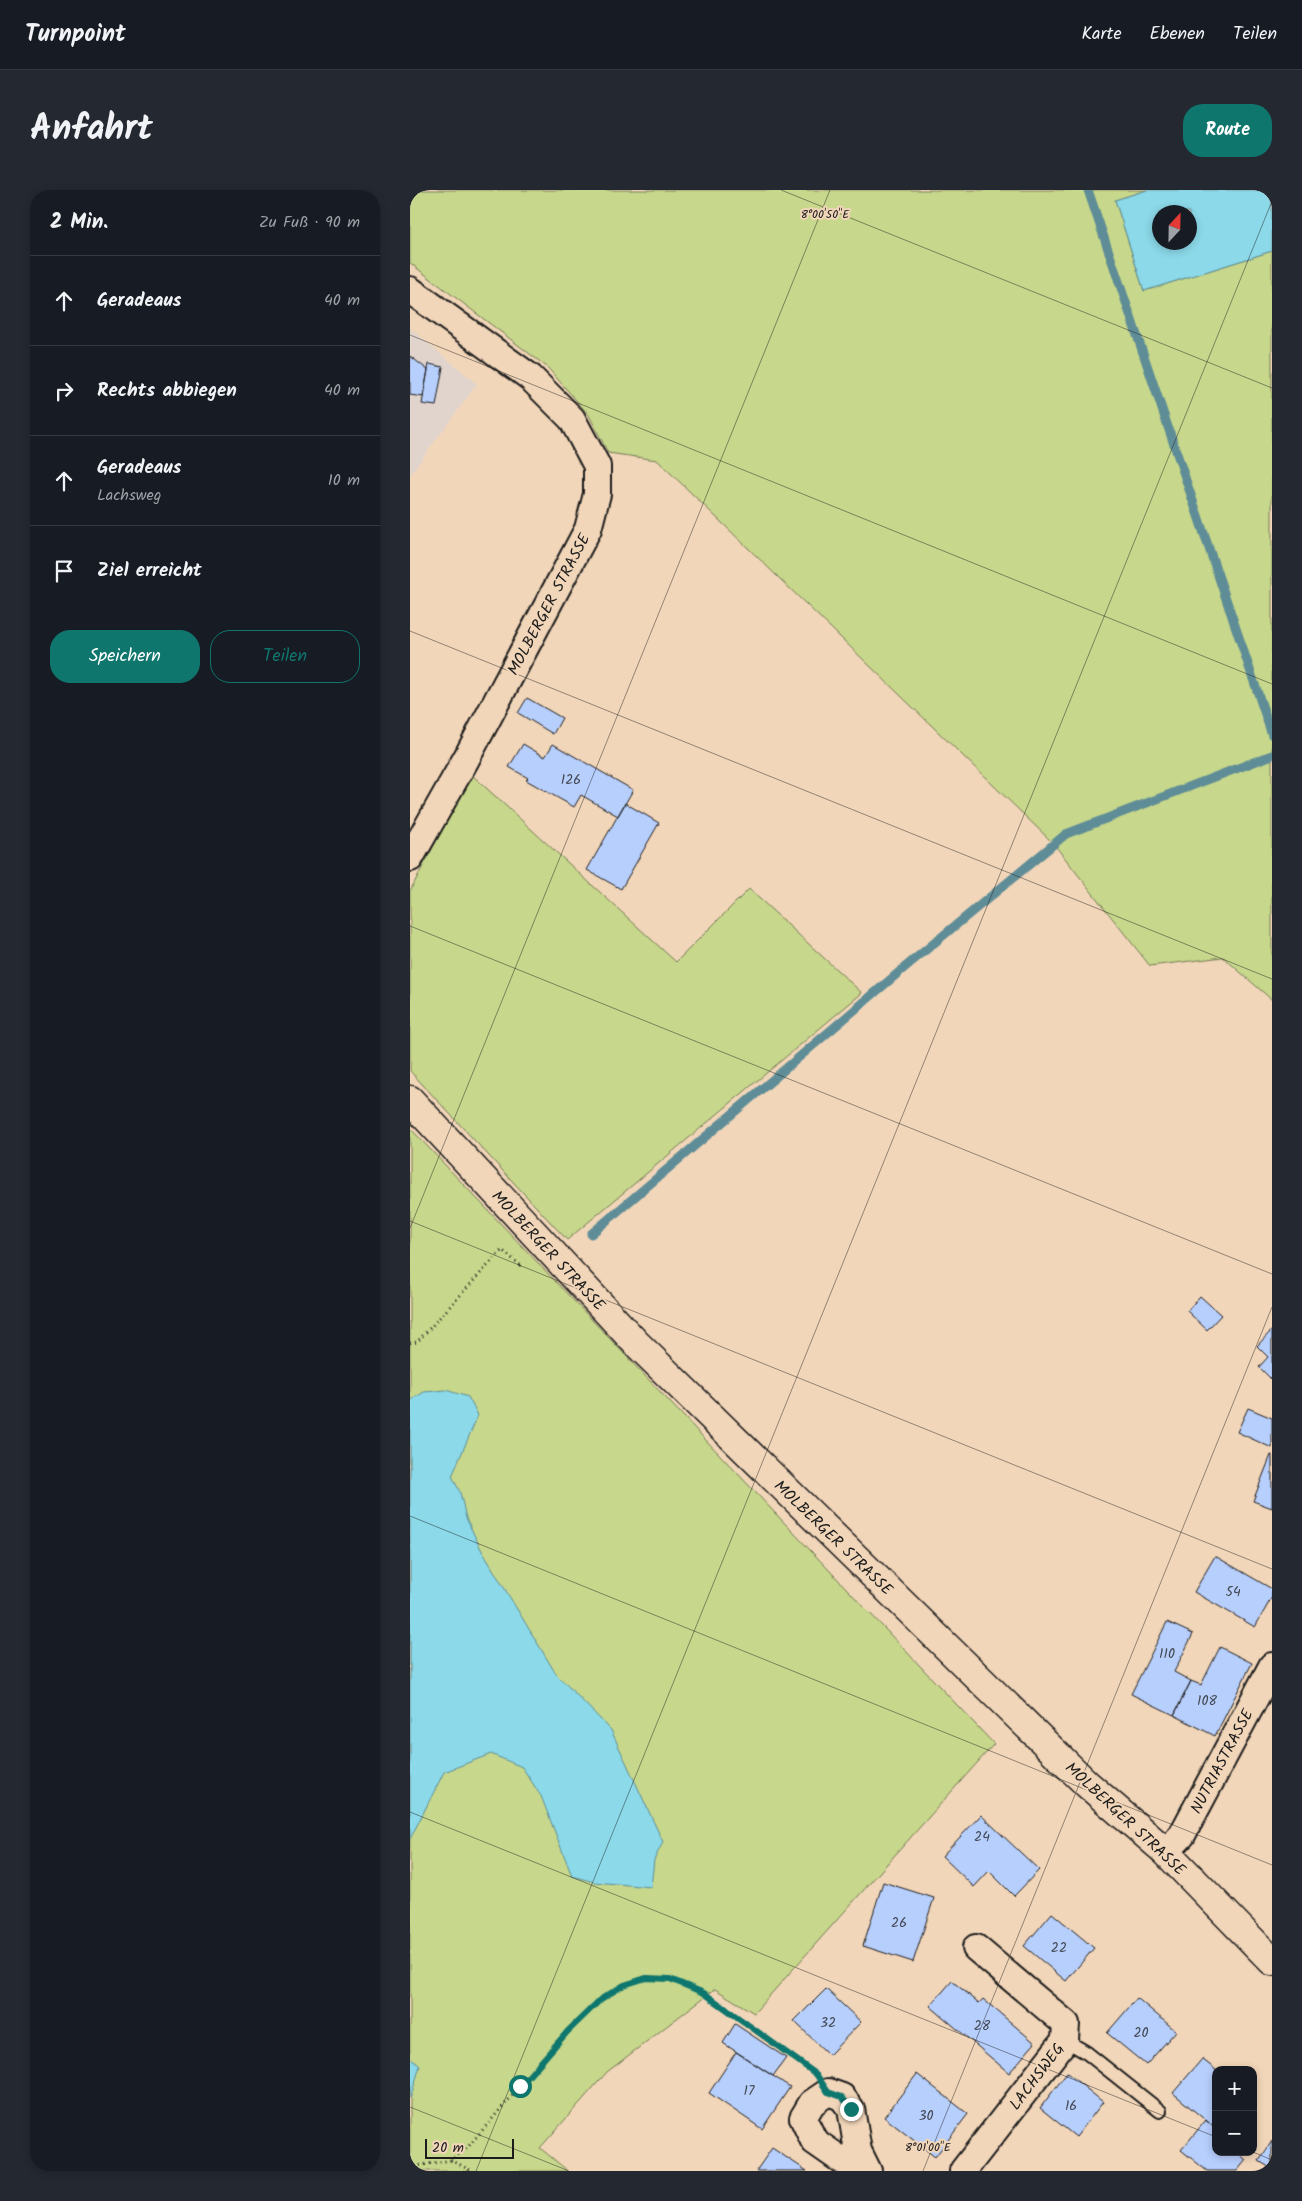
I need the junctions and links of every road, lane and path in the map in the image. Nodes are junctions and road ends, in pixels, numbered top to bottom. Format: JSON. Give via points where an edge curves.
{"nodes":[{"id":1,"x":410,"y":290,"type":"edge"},
{"id":2,"x":410,"y":858,"type":"edge"},
{"id":3,"x":410,"y":1100,"type":"edge"},
{"id":4,"x":544,"y":1244,"type":"junction"},
{"id":5,"x":410,"y":1343,"type":"edge"},
{"id":6,"x":1272,"y":1666,"type":"edge"},
{"id":7,"x":1166,"y":1852,"type":"junction"},
{"id":8,"x":976,"y":1948,"type":"dead end"},
{"id":9,"x":1272,"y":1961,"type":"edge"},
{"id":10,"x":1065,"y":2040,"type":"junction"},
{"id":11,"x":828,"y":2092,"type":"junction"},
{"id":12,"x":1160,"y":2111,"type":"dead end"},
{"id":13,"x":451,"y":2160,"type":"junction"},
{"id":14,"x":410,"y":2167,"type":"edge"},
{"id":15,"x":472,"y":2171,"type":"edge"},
{"id":16,"x":857,"y":2171,"type":"edge"},
{"id":17,"x":868,"y":2171,"type":"edge"},
{"id":18,"x":963,"y":2171,"type":"edge"}],
"edges":[{"from":1,"to":2,"type":"street","name":"MOLBERGER STRASSE","via":[[530,377],[572,419],[597,466],[597,494],[588,529]]},
{"from":3,"to":4,"type":"main road","name":"MOLBERGER STRASSE"},
{"from":4,"to":5,"type":"path","via":[[520,1265],[502,1250],[417,1342]]},
{"from":4,"to":7,"type":"main road","name":"MOLBERGER STRASSE","via":[[643,1350],[1087,1784]]},
{"from":6,"to":7,"type":"street","name":"NUTRIASTRASSE","via":[[1182,1835]]},
{"from":7,"to":9,"type":"main road","name":"MOLBERGER STRASSE"},
{"from":8,"to":10,"type":"street","name":"LACHSWEG","via":[[1066,2024]]},
{"from":10,"to":12,"type":"lane","via":[[1087,2053]]},
{"from":10,"to":18,"type":"street","name":"LACHSWEG"},
{"from":11,"to":13,"type":"path","via":[[816,2074],[704,1993],[670,1979],[646,1978],[624,1985],[601,1999],[568,2031],[467,2148]]},
{"from":11,"to":16,"type":"street","via":[[812,2103],[803,2118],[814,2141]]},
{"from":11,"to":17,"type":"street","via":[[842,2097],[851,2109],[858,2152]]},
{"from":13,"to":14,"type":"path"},
{"from":13,"to":15,"type":"path"}]}
